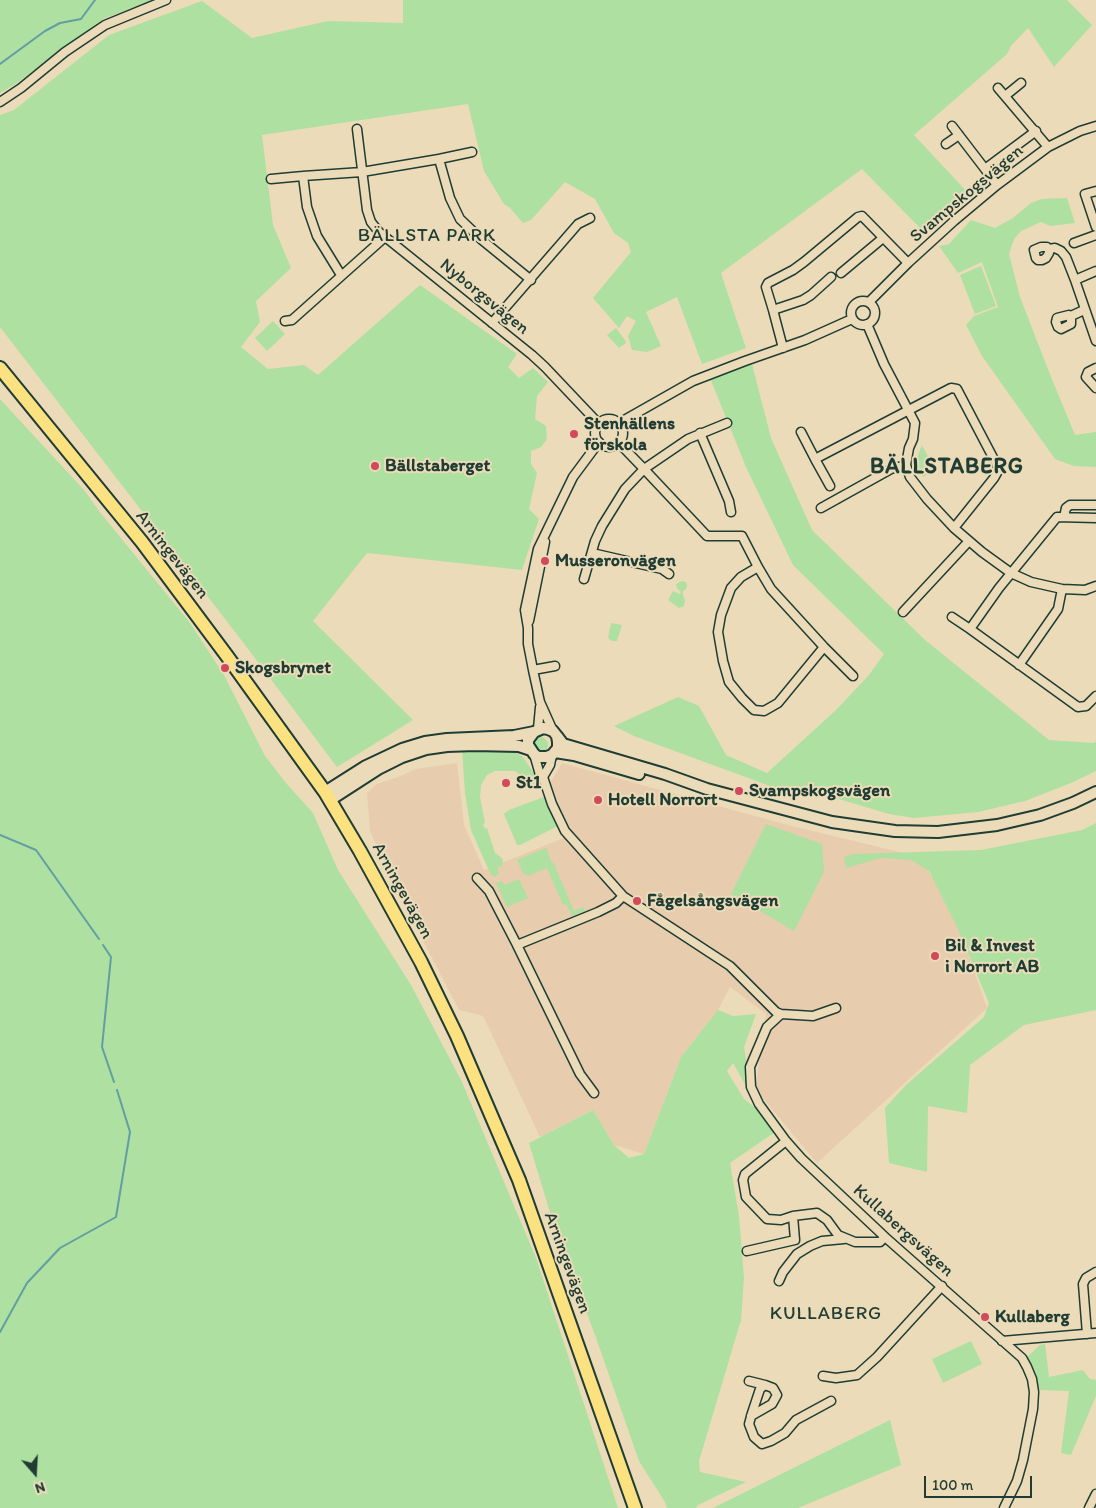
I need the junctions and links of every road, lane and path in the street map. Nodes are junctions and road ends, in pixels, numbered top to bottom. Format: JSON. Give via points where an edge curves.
{"nodes":[{"id":1,"x":166,"y":0,"type":"edge"},
{"id":2,"x":1021,"y":83,"type":"dead end"},
{"id":3,"x":998,"y":88,"type":"dead end"},
{"id":4,"x":1005,"y":96,"type":"junction"},
{"id":5,"x":0,"y":102,"type":"edge"},
{"id":6,"x":952,"y":126,"type":"dead end"},
{"id":7,"x":1096,"y":126,"type":"edge"},
{"id":8,"x":357,"y":129,"type":"dead end"},
{"id":9,"x":1036,"y":131,"type":"junction"},
{"id":10,"x":960,"y":135,"type":"junction"},
{"id":11,"x":946,"y":144,"type":"dead end"},
{"id":12,"x":1048,"y":147,"type":"junction"},
{"id":13,"x":472,"y":152,"type":"dead end"},
{"id":14,"x":439,"y":159,"type":"junction"},
{"id":15,"x":985,"y":169,"type":"junction"},
{"id":16,"x":362,"y":172,"type":"junction"},
{"id":17,"x":303,"y":176,"type":"junction"},
{"id":18,"x":271,"y":179,"type":"dead end"},
{"id":19,"x":997,"y":185,"type":"junction"},
{"id":20,"x":1096,"y":191,"type":"edge"},
{"id":21,"x":1093,"y":208,"type":"edge"},
{"id":22,"x":590,"y":218,"type":"dead end"},
{"id":23,"x":1096,"y":227,"type":"edge"},
{"id":24,"x":1096,"y":235,"type":"edge"},
{"id":25,"x":385,"y":236,"type":"junction"},
{"id":26,"x":883,"y":238,"type":"junction"},
{"id":27,"x":1077,"y":243,"type":"dead end"},
{"id":28,"x":1049,"y":249,"type":"dead end"},
{"id":29,"x":908,"y":263,"type":"junction"},
{"id":30,"x":1096,"y":271,"type":"edge"},
{"id":31,"x":841,"y":273,"type":"dead end"},
{"id":32,"x":341,"y":275,"type":"junction"},
{"id":33,"x":831,"y":277,"type":"dead end"},
{"id":34,"x":531,"y":280,"type":"junction"},
{"id":35,"x":1075,"y":280,"type":"junction"},
{"id":36,"x":869,"y":302,"type":"junction"},
{"id":37,"x":773,"y":310,"type":"junction"},
{"id":38,"x":1084,"y":310,"type":"junction"},
{"id":39,"x":1071,"y":316,"type":"dead end"},
{"id":40,"x":852,"y":320,"type":"junction"},
{"id":41,"x":285,"y":321,"type":"dead end"},
{"id":42,"x":492,"y":323,"type":"junction"},
{"id":43,"x":867,"y":324,"type":"junction"},
{"id":44,"x":1096,"y":341,"type":"edge"},
{"id":45,"x":783,"y":348,"type":"junction"},
{"id":46,"x":0,"y":368,"type":"edge"},
{"id":47,"x":1096,"y":368,"type":"edge"},
{"id":48,"x":1096,"y":388,"type":"edge"},
{"id":49,"x":908,"y":410,"type":"junction"},
{"id":50,"x":726,"y":422,"type":"dead end"},
{"id":51,"x":619,"y":423,"type":"junction"},
{"id":52,"x":599,"y":424,"type":"junction"},
{"id":53,"x":801,"y":432,"type":"dead end"},
{"id":54,"x":700,"y":433,"type":"junction"},
{"id":55,"x":599,"y":442,"type":"junction"},
{"id":56,"x":619,"y":443,"type":"junction"},
{"id":57,"x":814,"y":459,"type":"junction"},
{"id":58,"x":906,"y":465,"type":"junction"},
{"id":59,"x":644,"y":469,"type":"junction"},
{"id":60,"x":830,"y":486,"type":"dead end"},
{"id":61,"x":1096,"y":506,"type":"edge"},
{"id":62,"x":821,"y":508,"type":"dead end"},
{"id":63,"x":731,"y":512,"type":"dead end"},
{"id":64,"x":1064,"y":518,"type":"junction"},
{"id":65,"x":1096,"y":518,"type":"edge"},
{"id":66,"x":954,"y":528,"type":"junction"},
{"id":67,"x":969,"y":541,"type":"junction"},
{"id":68,"x":592,"y":553,"type":"junction"},
{"id":69,"x":758,"y":567,"type":"junction"},
{"id":70,"x":1011,"y":573,"type":"junction"},
{"id":71,"x":670,"y":574,"type":"dead end"},
{"id":72,"x":584,"y":579,"type":"dead end"},
{"id":73,"x":1096,"y":586,"type":"edge"},
{"id":74,"x":1062,"y":590,"type":"junction"},
{"id":75,"x":902,"y":612,"type":"dead end"},
{"id":76,"x":952,"y":617,"type":"dead end"},
{"id":77,"x":970,"y":629,"type":"junction"},
{"id":78,"x":824,"y":647,"type":"junction"},
{"id":79,"x":1019,"y":665,"type":"junction"},
{"id":80,"x":555,"y":666,"type":"dead end"},
{"id":81,"x":533,"y":670,"type":"junction"},
{"id":82,"x":853,"y":676,"type":"dead end"},
{"id":83,"x":1096,"y":696,"type":"edge"},
{"id":84,"x":540,"y":702,"type":"junction"},
{"id":85,"x":536,"y":731,"type":"junction"},
{"id":86,"x":555,"y":734,"type":"junction"},
{"id":87,"x":476,"y":741,"type":"junction"},
{"id":88,"x":532,"y":752,"type":"junction"},
{"id":89,"x":554,"y":754,"type":"junction"},
{"id":90,"x":544,"y":777,"type":"junction"},
{"id":91,"x":707,"y":788,"type":"junction"},
{"id":92,"x":1096,"y":792,"type":"edge"},
{"id":93,"x":327,"y":796,"type":"junction"},
{"id":94,"x":477,"y":878,"type":"dead end"},
{"id":95,"x":623,"y":896,"type":"junction"},
{"id":96,"x":517,"y":945,"type":"junction"},
{"id":97,"x":836,"y":1008,"type":"dead end"},
{"id":98,"x":781,"y":1014,"type":"junction"},
{"id":99,"x":594,"y":1093,"type":"dead end"},
{"id":100,"x":786,"y":1141,"type":"junction"},
{"id":101,"x":793,"y":1216,"type":"junction"},
{"id":102,"x":885,"y":1237,"type":"junction"},
{"id":103,"x":848,"y":1239,"type":"junction"},
{"id":104,"x":747,"y":1251,"type":"dead end"},
{"id":105,"x":1096,"y":1272,"type":"edge"},
{"id":106,"x":779,"y":1282,"type":"dead end"},
{"id":107,"x":942,"y":1286,"type":"junction"},
{"id":108,"x":1096,"y":1333,"type":"edge"},
{"id":109,"x":1087,"y":1334,"type":"junction"},
{"id":110,"x":1002,"y":1341,"type":"junction"},
{"id":111,"x":823,"y":1376,"type":"dead end"},
{"id":112,"x":748,"y":1381,"type":"dead end"},
{"id":113,"x":765,"y":1385,"type":"junction"},
{"id":114,"x":831,"y":1401,"type":"dead end"},
{"id":115,"x":751,"y":1416,"type":"junction"},
{"id":116,"x":1096,"y":1494,"type":"edge"},
{"id":117,"x":634,"y":1508,"type":"edge"},
{"id":118,"x":1004,"y":1508,"type":"edge"},
{"id":119,"x":1089,"y":1508,"type":"edge"}],
"edges":[{"from":1,"to":5,"type":"street","via":[[105,25]]},
{"from":2,"to":4,"type":"street"},
{"from":3,"to":4,"type":"street"},
{"from":4,"to":9,"type":"street"},
{"from":6,"to":10,"type":"street"},
{"from":7,"to":12,"type":"street","name":"Svampskogsvägen"},
{"from":8,"to":16,"type":"street","name":"Nyborgsvägen"},
{"from":9,"to":12,"type":"street"},
{"from":9,"to":15,"type":"street"},
{"from":10,"to":11,"type":"street"},
{"from":10,"to":15,"type":"street"},
{"from":12,"to":19,"type":"street","name":"Svampskogsvägen"},
{"from":13,"to":14,"type":"street"},
{"from":14,"to":16,"type":"street"},
{"from":14,"to":34,"type":"street","via":[[450,198],[460,219]]},
{"from":15,"to":19,"type":"street"},
{"from":16,"to":17,"type":"street"},
{"from":16,"to":25,"type":"street","name":"Nyborgsvägen","via":[[371,222]]},
{"from":17,"to":18,"type":"street"},
{"from":17,"to":32,"type":"street","via":[[306,207],[317,236]]},
{"from":19,"to":29,"type":"street","name":"Svampskogsvägen"},
{"from":20,"to":21,"type":"street","via":[[1084,194]]},
{"from":21,"to":23,"type":"street"},
{"from":22,"to":34,"type":"street","via":[[578,224]]},
{"from":24,"to":27,"type":"street"},
{"from":25,"to":32,"type":"street"},
{"from":25,"to":42,"type":"street","name":"Nyborgsvägen"},
{"from":26,"to":29,"type":"street"},
{"from":26,"to":31,"type":"street"},
{"from":26,"to":37,"type":"street","via":[[862,216],[858,217],[793,270],[768,283],[766,287]]},
{"from":28,"to":35,"type":"street","via":[[1062,251]]},
{"from":29,"to":36,"type":"street","name":"Svampskogsvägen"},
{"from":30,"to":35,"type":"street"},
{"from":32,"to":41,"type":"street","via":[[292,320]]},
{"from":33,"to":37,"type":"street","via":[[812,295]]},
{"from":34,"to":42,"type":"street"},
{"from":35,"to":38,"type":"street"},
{"from":36,"to":40,"type":"street","name":"Svampskogsvägen","via":[[860,301],[853,306]]},
{"from":36,"to":43,"type":"street","via":[[874,307],[875,316]]},
{"from":37,"to":45,"type":"street"},
{"from":38,"to":39,"type":"street"},
{"from":38,"to":44,"type":"street"},
{"from":40,"to":43,"type":"street"},
{"from":40,"to":45,"type":"street"},
{"from":42,"to":52,"type":"street","name":"Nyborgsvägen","via":[[545,367]]},
{"from":43,"to":49,"type":"street"},
{"from":45,"to":51,"type":"street","via":[[693,381]]},
{"from":46,"to":93,"type":"main road","name":"Arningevägen","via":[[142,542]]},
{"from":47,"to":48,"type":"street","via":[[1086,376]]},
{"from":49,"to":57,"type":"street"},
{"from":49,"to":58,"type":"street","via":[[916,426]]},
{"from":49,"to":66,"type":"street","via":[[951,388],[958,388],[998,466],[994,478]]},
{"from":50,"to":54,"type":"street"},
{"from":51,"to":52,"type":"street","via":[[609,420]]},
{"from":51,"to":56,"type":"street","via":[[623,433]]},
{"from":52,"to":55,"type":"street","via":[[595,432]]},
{"from":53,"to":57,"type":"street"},
{"from":54,"to":59,"type":"street"},
{"from":54,"to":63,"type":"street"},
{"from":55,"to":56,"type":"street","via":[[608,447]]},
{"from":55,"to":81,"type":"street","via":[[573,477],[538,549],[526,610]]},
{"from":56,"to":59,"type":"street"},
{"from":57,"to":60,"type":"street"},
{"from":58,"to":62,"type":"street","via":[[891,469]]},
{"from":58,"to":66,"type":"street","via":[[927,499]]},
{"from":59,"to":68,"type":"street","via":[[613,507]]},
{"from":59,"to":69,"type":"street","via":[[707,536],[742,536]]},
{"from":61,"to":64,"type":"street","via":[[1070,505]]},
{"from":64,"to":65,"type":"street"},
{"from":64,"to":70,"type":"street","via":[[1057,517]]},
{"from":66,"to":67,"type":"street"},
{"from":67,"to":70,"type":"street"},
{"from":67,"to":75,"type":"street"},
{"from":68,"to":71,"type":"street","via":[[662,569]]},
{"from":68,"to":72,"type":"street"},
{"from":69,"to":78,"type":"street","via":[[771,589]]},
{"from":69,"to":78,"type":"street","via":[[740,577],[731,588],[718,632],[729,682],[742,698],[754,710],[764,711],[778,703]]},
{"from":70,"to":74,"type":"street"},
{"from":70,"to":77,"type":"street"},
{"from":73,"to":74,"type":"street","via":[[1086,590]]},
{"from":74,"to":79,"type":"street","via":[[1058,609]]},
{"from":76,"to":77,"type":"street"},
{"from":77,"to":79,"type":"street"},
{"from":78,"to":82,"type":"street"},
{"from":79,"to":83,"type":"street","via":[[1078,707],[1086,706]]},
{"from":80,"to":81,"type":"street"},
{"from":81,"to":84,"type":"street"},
{"from":84,"to":85,"type":"street"},
{"from":84,"to":86,"type":"street"},
{"from":85,"to":86,"type":"street","via":[[548,729]]},
{"from":85,"to":87,"type":"street"},
{"from":85,"to":88,"type":"street","via":[[528,740]]},
{"from":86,"to":89,"type":"street","via":[[558,742]]},
{"from":86,"to":91,"type":"street","via":[[563,744]]},
{"from":87,"to":88,"type":"street","via":[[519,746]]},
{"from":87,"to":93,"type":"street","via":[[447,742],[402,757]]},
{"from":88,"to":89,"type":"street","via":[[542,758]]},
{"from":88,"to":90,"type":"street"},
{"from":89,"to":90,"type":"street"},
{"from":89,"to":91,"type":"street","via":[[574,755],[664,781]]},
{"from":90,"to":95,"type":"street","via":[[565,831]]},
{"from":91,"to":92,"type":"street","via":[[852,826],[938,832],[1040,815]]},
{"from":93,"to":117,"type":"main road","name":"Arningevägen","via":[[421,962],[461,1044],[519,1180]]},
{"from":94,"to":96,"type":"street","via":[[489,891]]},
{"from":95,"to":96,"type":"street","via":[[598,912]]},
{"from":95,"to":98,"type":"street","via":[[730,966]]},
{"from":96,"to":99,"type":"street","via":[[580,1074]]},
{"from":97,"to":98,"type":"street","via":[[813,1016]]},
{"from":98,"to":100,"type":"street","name":"Kullabergsvägen","via":[[767,1027],[750,1067],[751,1087],[758,1104]]},
{"from":100,"to":101,"type":"street","via":[[745,1174],[743,1180],[746,1197],[767,1219],[781,1220]]},
{"from":100,"to":102,"type":"street","name":"Kullabergsvägen"},
{"from":101,"to":103,"type":"street","via":[[817,1213],[838,1235]]},
{"from":101,"to":104,"type":"street","via":[[795,1240]]},
{"from":102,"to":103,"type":"street","via":[[880,1242]]},
{"from":102,"to":107,"type":"street","name":"Kullabergsvägen"},
{"from":103,"to":106,"type":"street","via":[[822,1241],[797,1254]]},
{"from":105,"to":109,"type":"street","via":[[1086,1278],[1084,1284]]},
{"from":107,"to":110,"type":"street","name":"Kullabergsvägen"},
{"from":107,"to":111,"type":"street","via":[[857,1375]]},
{"from":108,"to":109,"type":"street"},
{"from":109,"to":110,"type":"street"},
{"from":110,"to":118,"type":"street","name":"Kullabergsvägen","via":[[1022,1358],[1032,1380],[1035,1400],[1017,1482]]},
{"from":112,"to":113,"type":"street"},
{"from":113,"to":115,"type":"street","via":[[760,1389]]},
{"from":113,"to":115,"type":"street","via":[[773,1388],[777,1395],[772,1404]]},
{"from":114,"to":115,"type":"street","via":[[796,1420],[771,1442],[762,1444],[754,1437],[749,1424]]},
{"from":116,"to":119,"type":"street"}]}
